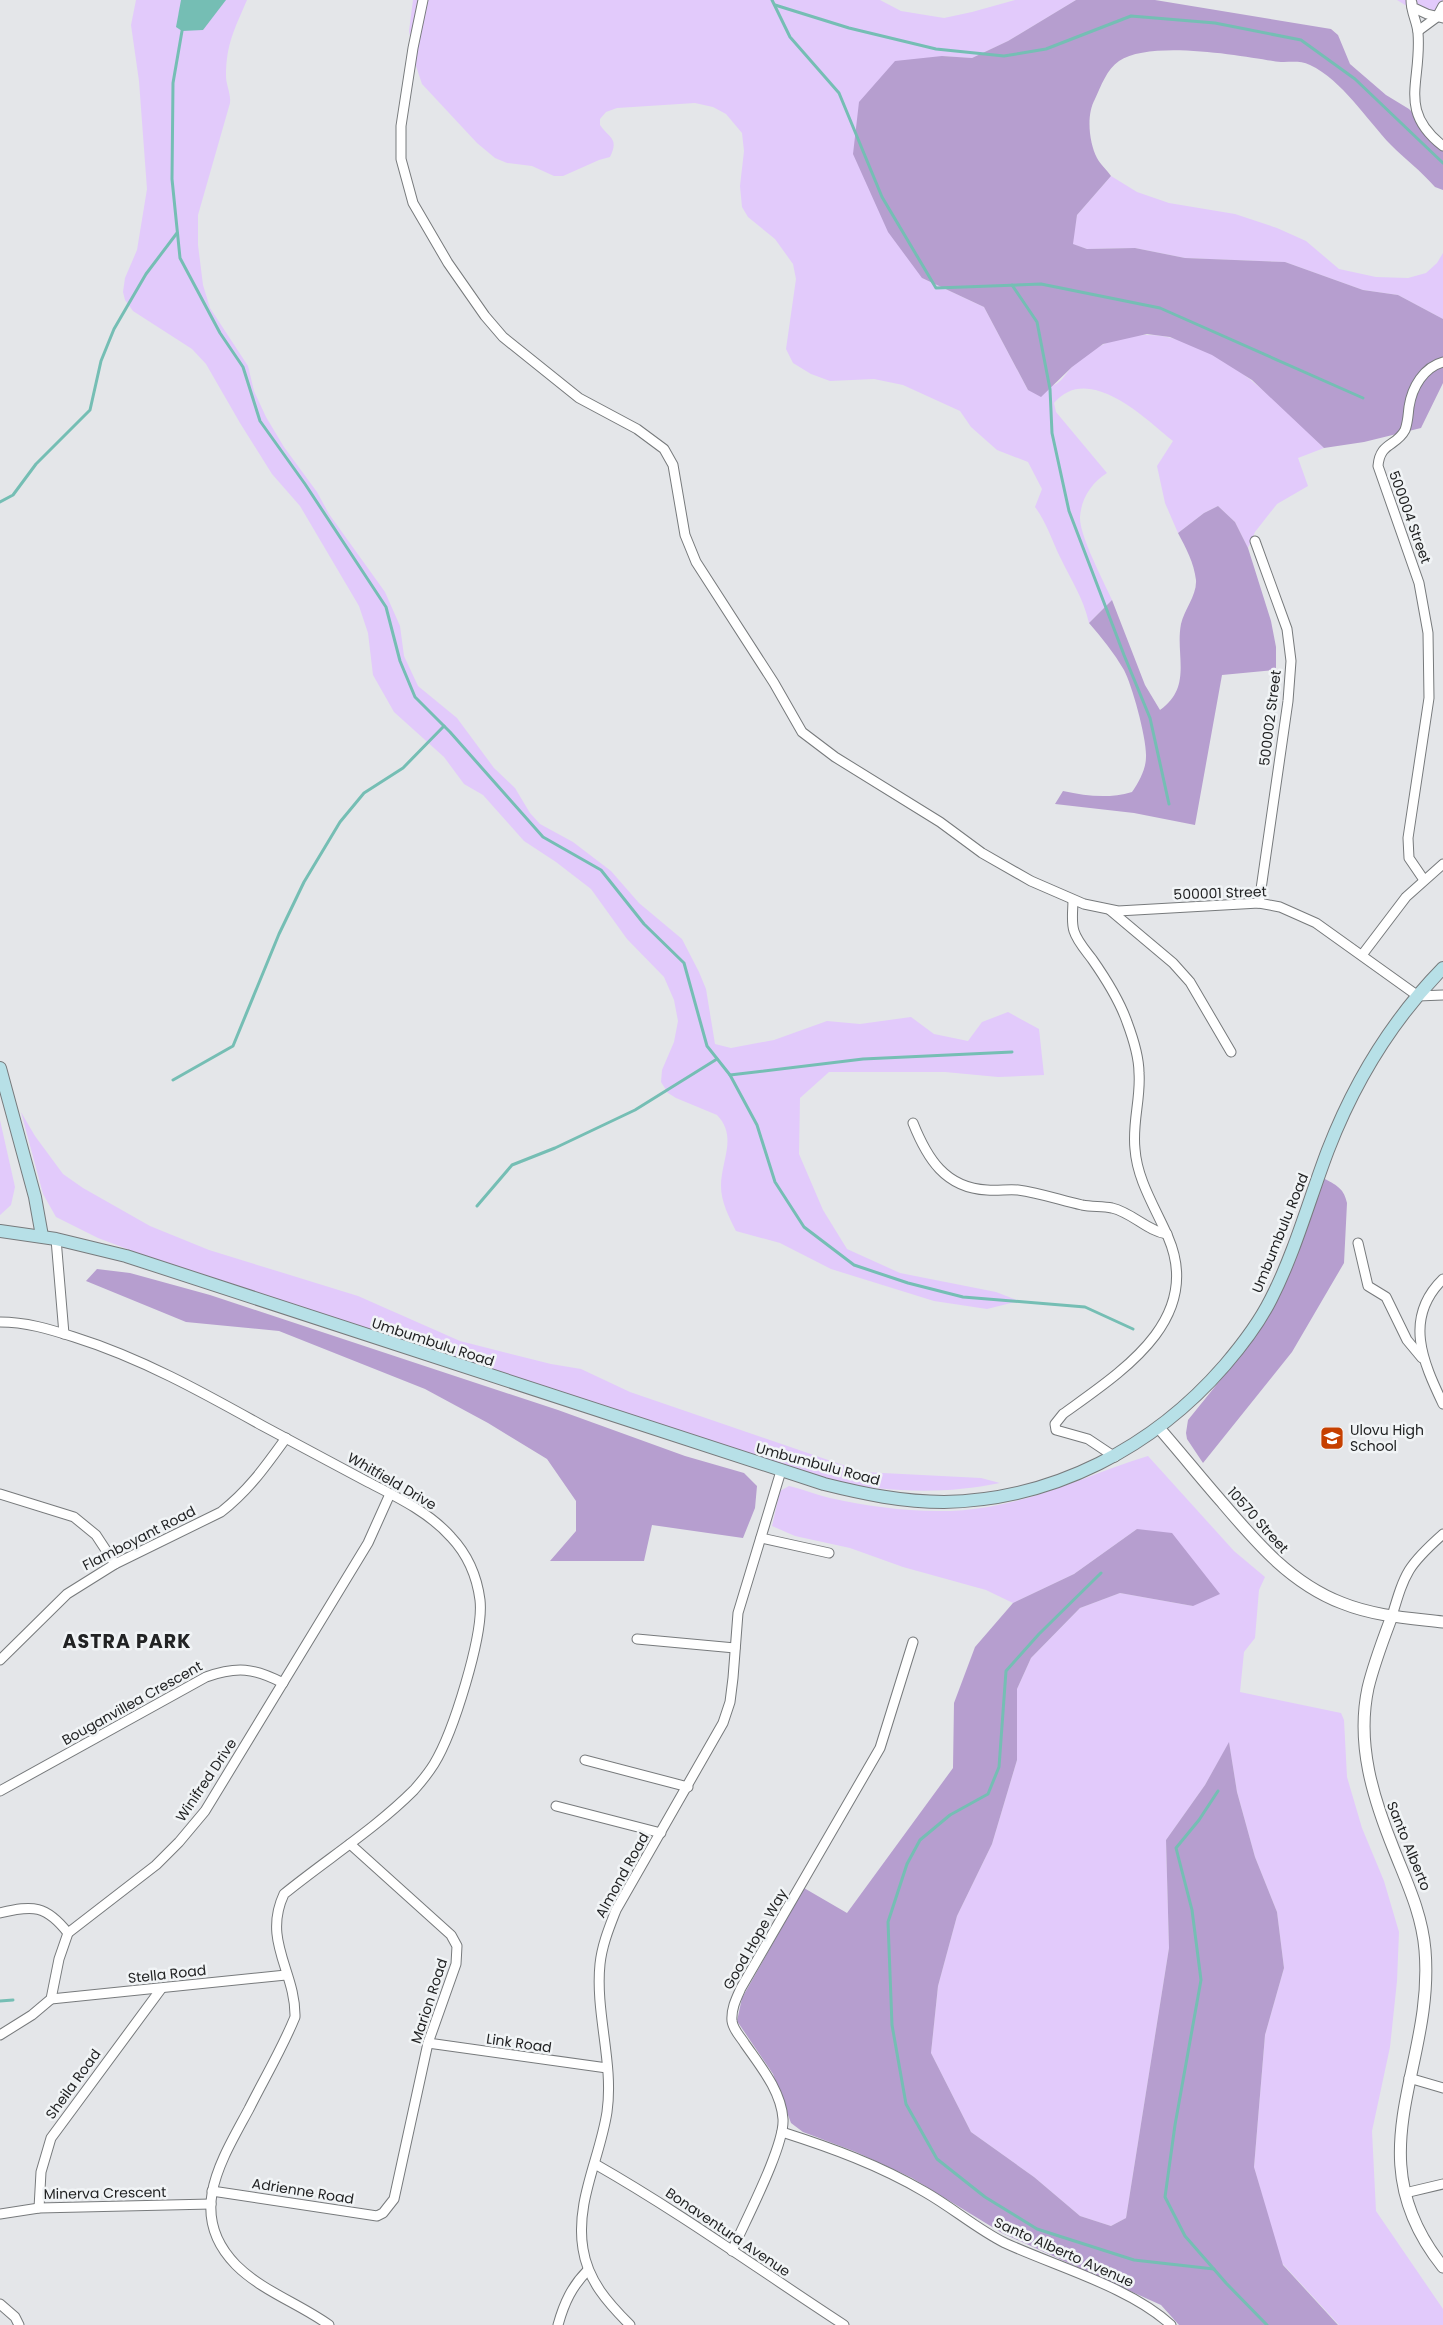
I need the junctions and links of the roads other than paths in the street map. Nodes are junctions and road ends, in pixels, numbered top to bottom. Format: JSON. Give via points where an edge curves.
{"nodes":[{"id":1,"x":423,"y":0,"type":"edge"},
{"id":2,"x":1411,"y":0,"type":"edge"},
{"id":3,"x":1443,"y":6,"type":"edge"},
{"id":4,"x":1440,"y":18,"type":"edge"},
{"id":5,"x":1418,"y":32,"type":"junction"},
{"id":6,"x":1443,"y":146,"type":"edge"},
{"id":7,"x":1443,"y":362,"type":"edge"},
{"id":8,"x":1255,"y":541,"type":"dead end"},
{"id":9,"x":1443,"y":864,"type":"edge"},
{"id":10,"x":1424,"y":880,"type":"junction"},
{"id":11,"x":1073,"y":900,"type":"junction"},
{"id":12,"x":1259,"y":903,"type":"junction"},
{"id":13,"x":1110,"y":910,"type":"junction"},
{"id":14,"x":1362,"y":955,"type":"junction"},
{"id":15,"x":1443,"y":968,"type":"edge"},
{"id":16,"x":1443,"y":995,"type":"edge"},
{"id":17,"x":1418,"y":996,"type":"junction"},
{"id":18,"x":1231,"y":1052,"type":"dead end"},
{"id":19,"x":0,"y":1068,"type":"edge"},
{"id":20,"x":913,"y":1123,"type":"dead end"},
{"id":21,"x":0,"y":1231,"type":"edge"},
{"id":22,"x":1167,"y":1234,"type":"junction"},
{"id":23,"x":42,"y":1236,"type":"junction"},
{"id":24,"x":56,"y":1239,"type":"junction"},
{"id":25,"x":1358,"y":1243,"type":"dead end"},
{"id":26,"x":1443,"y":1279,"type":"edge"},
{"id":27,"x":0,"y":1322,"type":"edge"},
{"id":28,"x":64,"y":1334,"type":"junction"},
{"id":29,"x":1422,"y":1358,"type":"junction"},
{"id":30,"x":1443,"y":1404,"type":"edge"},
{"id":31,"x":1159,"y":1428,"type":"junction"},
{"id":32,"x":286,"y":1438,"type":"junction"},
{"id":33,"x":1115,"y":1457,"type":"junction"},
{"id":34,"x":781,"y":1471,"type":"junction"},
{"id":35,"x":0,"y":1494,"type":"edge"},
{"id":36,"x":390,"y":1494,"type":"junction"},
{"id":37,"x":1443,"y":1534,"type":"edge"},
{"id":38,"x":761,"y":1538,"type":"junction"},
{"id":39,"x":829,"y":1553,"type":"dead end"},
{"id":40,"x":115,"y":1564,"type":"junction"},
{"id":41,"x":1392,"y":1616,"type":"junction"},
{"id":42,"x":1443,"y":1622,"type":"edge"},
{"id":43,"x":637,"y":1639,"type":"dead end"},
{"id":44,"x":913,"y":1642,"type":"dead end"},
{"id":45,"x":735,"y":1648,"type":"junction"},
{"id":46,"x":0,"y":1660,"type":"edge"},
{"id":47,"x":283,"y":1683,"type":"junction"},
{"id":48,"x":585,"y":1760,"type":"dead end"},
{"id":49,"x":688,"y":1787,"type":"junction"},
{"id":50,"x":0,"y":1791,"type":"edge"},
{"id":51,"x":556,"y":1806,"type":"dead end"},
{"id":52,"x":661,"y":1833,"type":"junction"},
{"id":53,"x":350,"y":1844,"type":"junction"},
{"id":54,"x":0,"y":1913,"type":"edge"},
{"id":55,"x":68,"y":1933,"type":"junction"},
{"id":56,"x":286,"y":1975,"type":"junction"},
{"id":57,"x":161,"y":1989,"type":"junction"},
{"id":58,"x":51,"y":1999,"type":"junction"},
{"id":59,"x":0,"y":2035,"type":"edge"},
{"id":60,"x":428,"y":2043,"type":"junction"},
{"id":61,"x":607,"y":2068,"type":"junction"},
{"id":62,"x":1409,"y":2078,"type":"junction"},
{"id":63,"x":1443,"y":2088,"type":"edge"},
{"id":64,"x":782,"y":2132,"type":"junction"},
{"id":65,"x":595,"y":2164,"type":"junction"},
{"id":66,"x":1443,"y":2184,"type":"edge"},
{"id":67,"x":212,"y":2191,"type":"junction"},
{"id":68,"x":1405,"y":2194,"type":"junction"},
{"id":69,"x":211,"y":2204,"type":"junction"},
{"id":70,"x":39,"y":2208,"type":"junction"},
{"id":71,"x":388,"y":2209,"type":"joint"},
{"id":72,"x":0,"y":2214,"type":"edge"},
{"id":73,"x":732,"y":2251,"type":"junction"},
{"id":74,"x":1443,"y":2267,"type":"edge"},
{"id":75,"x":588,"y":2270,"type":"junction"},
{"id":76,"x":0,"y":2304,"type":"edge"},
{"id":77,"x":18,"y":2325,"type":"edge"},
{"id":78,"x":329,"y":2325,"type":"edge"},
{"id":79,"x":558,"y":2325,"type":"edge"},
{"id":80,"x":630,"y":2325,"type":"edge"},
{"id":81,"x":844,"y":2325,"type":"edge"},
{"id":82,"x":1172,"y":2325,"type":"edge"}],
"edges":[{"from":1,"to":11,"type":"street","name":"500001 Street","via":[[404,100],[401,159],[413,203],[461,283],[491,324],[516,349],[579,398],[637,429],[664,449],[673,465],[685,535],[696,562],[802,732],[982,853],[1031,882]]},
{"from":2,"to":4,"type":"street","via":[[1412,7]]},
{"from":2,"to":5,"type":"street","via":[[1411,13]]},
{"from":3,"to":4,"type":"street"},
{"from":4,"to":5,"type":"street"},
{"from":5,"to":6,"type":"street","via":[[1416,115],[1422,127]]},
{"from":7,"to":10,"type":"street","name":"500004 Street","via":[[1431,366],[1423,374],[1411,397],[1405,428],[1399,437],[1382,449],[1378,466],[1418,583],[1428,634],[1428,698],[1408,838],[1409,858]]},
{"from":8,"to":12,"type":"street","name":"500002 Street","via":[[1287,629],[1291,661]]},
{"from":9,"to":10,"type":"street"},
{"from":10,"to":14,"type":"street"},
{"from":11,"to":13,"type":"street","name":"500001 Street"},
{"from":11,"to":22,"type":"street","via":[[1074,930],[1114,991],[1136,1047],[1140,1073],[1134,1149],[1146,1188]]},
{"from":12,"to":13,"type":"street","name":"500001 Street"},
{"from":12,"to":14,"type":"street","name":"500001 Street","via":[[1280,907],[1316,923]]},
{"from":13,"to":18,"type":"street","via":[[1173,963],[1190,982]]},
{"from":14,"to":17,"type":"street","name":"500001 Street"},
{"from":15,"to":17,"type":"main road","name":"Umbumbulu Road"},
{"from":16,"to":17,"type":"street"},
{"from":17,"to":31,"type":"main road","name":"Umbumbulu Road","via":[[1395,1024],[1355,1092],[1329,1148],[1283,1272],[1254,1328],[1208,1384]]},
{"from":19,"to":23,"type":"main road","via":[[36,1197]]},
{"from":20,"to":22,"type":"street","via":[[935,1164],[944,1175],[959,1182],[987,1190],[1017,1190],[1088,1206],[1108,1207],[1127,1213],[1156,1232]]},
{"from":21,"to":23,"type":"main road","name":"Umbumbulu Road"},
{"from":22,"to":33,"type":"street","via":[[1177,1266],[1177,1281],[1171,1310],[1164,1324],[1150,1344],[1055,1424],[1056,1430],[1080,1436]]},
{"from":23,"to":24,"type":"main road","name":"Umbumbulu Road"},
{"from":24,"to":28,"type":"street"},
{"from":24,"to":34,"type":"main road","name":"Umbumbulu Road","via":[[126,1256]]},
{"from":25,"to":29,"type":"street","via":[[1368,1286],[1386,1297],[1407,1340]]},
{"from":26,"to":29,"type":"street","via":[[1435,1287],[1422,1316],[1419,1338]]},
{"from":27,"to":28,"type":"street","name":"Whitfield Drive","via":[[29,1324]]},
{"from":28,"to":32,"type":"street","name":"Whitfield Drive","via":[[157,1370]]},
{"from":29,"to":30,"type":"street"},
{"from":31,"to":33,"type":"main road","name":"Umbumbulu Road"},
{"from":31,"to":41,"type":"street","name":"10570 Street","via":[[1266,1553],[1288,1573],[1341,1603]]},
{"from":32,"to":36,"type":"street","name":"Whitfield Drive"},
{"from":32,"to":40,"type":"street","name":"Flamboyant Road","via":[[256,1481],[221,1512]]},
{"from":33,"to":34,"type":"main road","name":"Umbumbulu Road","via":[[1091,1469],[1012,1494],[943,1502],[887,1499]]},
{"from":34,"to":38,"type":"street","name":"Almond Road"},
{"from":35,"to":40,"type":"street","via":[[74,1517],[96,1535]]},
{"from":36,"to":47,"type":"street","name":"Winifred Drive","via":[[368,1543]]},
{"from":36,"to":53,"type":"street","name":"Whitfield Drive","via":[[434,1522],[464,1554],[476,1579],[480,1612],[478,1632],[459,1703],[434,1764],[415,1789]]},
{"from":37,"to":41,"type":"street","name":"Santo Alberto","via":[[1409,1569]]},
{"from":38,"to":39,"type":"street"},
{"from":38,"to":45,"type":"street","name":"Almond Road","via":[[738,1613]]},
{"from":40,"to":46,"type":"street","name":"Flamboyant Road","via":[[67,1594]]},
{"from":41,"to":42,"type":"street","name":"10570 Street"},
{"from":41,"to":62,"type":"street","name":"Santo Alberto","via":[[1368,1690],[1364,1745],[1376,1807],[1415,1899],[1424,1937],[1426,1991]]},
{"from":43,"to":45,"type":"street"},
{"from":44,"to":64,"type":"street","name":"Good Hope Way","via":[[880,1748],[734,2005],[733,2026],[778,2098]]},
{"from":45,"to":49,"type":"street","name":"Almond Road","via":[[730,1702],[723,1723]]},
{"from":47,"to":50,"type":"street","name":"Bouganvillea Crescent","via":[[268,1675],[240,1668],[206,1676]]},
{"from":47,"to":55,"type":"street","name":"Winifred Drive","via":[[205,1811],[179,1842],[156,1865]]},
{"from":48,"to":49,"type":"street"},
{"from":49,"to":52,"type":"street","name":"Almond Road"},
{"from":51,"to":52,"type":"street"},
{"from":52,"to":61,"type":"street","name":"Almond Road","via":[[616,1910],[602,1950],[600,1984]]},
{"from":53,"to":56,"type":"street","name":"Whitfield Drive","via":[[290,1890],[277,1908],[275,1930]]},
{"from":53,"to":60,"type":"street","name":"Marion Road","via":[[452,1935],[457,1946],[456,1964]]},
{"from":54,"to":55,"type":"street","via":[[41,1909]]},
{"from":55,"to":58,"type":"street"},
{"from":56,"to":57,"type":"street","name":"Stella Road"},
{"from":56,"to":67,"type":"street","name":"Whitfield Drive","via":[[294,1995],[294,2017],[221,2160]]},
{"from":57,"to":58,"type":"street","name":"Stella Road"},
{"from":57,"to":70,"type":"street","name":"Sheila Road","via":[[51,2138],[40,2172]]},
{"from":58,"to":59,"type":"street"},
{"from":60,"to":61,"type":"street","name":"Link Road"},
{"from":60,"to":71,"type":"street","name":"Marion Road","via":[[396,2190]]},
{"from":61,"to":65,"type":"street","name":"Almond Road","via":[[607,2111]]},
{"from":62,"to":63,"type":"street"},
{"from":62,"to":68,"type":"street","name":"Santo Alberto","via":[[1400,2132]]},
{"from":64,"to":73,"type":"street","name":"Good Hope Way"},
{"from":64,"to":82,"type":"street","name":"Santo Alberto Avenue","via":[[880,2167],[1004,2242],[1144,2304]]},
{"from":65,"to":73,"type":"street","name":"Bonaventura Avenue"},
{"from":65,"to":75,"type":"street","name":"Almond Road","via":[[581,2214],[582,2243]]},
{"from":66,"to":68,"type":"street"},
{"from":67,"to":69,"type":"street","name":"Whitfield Drive"},
{"from":67,"to":71,"type":"street","name":"Adrienne Road","via":[[371,2216]]},
{"from":68,"to":74,"type":"street","name":"Santo Alberto","via":[[1419,2232]]},
{"from":69,"to":70,"type":"street","name":"Minerva Crescent"},
{"from":69,"to":78,"type":"street","name":"Whitfield Drive","via":[[216,2238],[237,2266]]},
{"from":70,"to":72,"type":"street","name":"Minerva Crescent"},
{"from":73,"to":81,"type":"street","name":"Bonaventura Avenue"},
{"from":75,"to":79,"type":"street","via":[[568,2295]]},
{"from":75,"to":80,"type":"street","name":"Almond Road","via":[[597,2288]]},
{"from":76,"to":77,"type":"street","via":[[15,2317]]}]}
